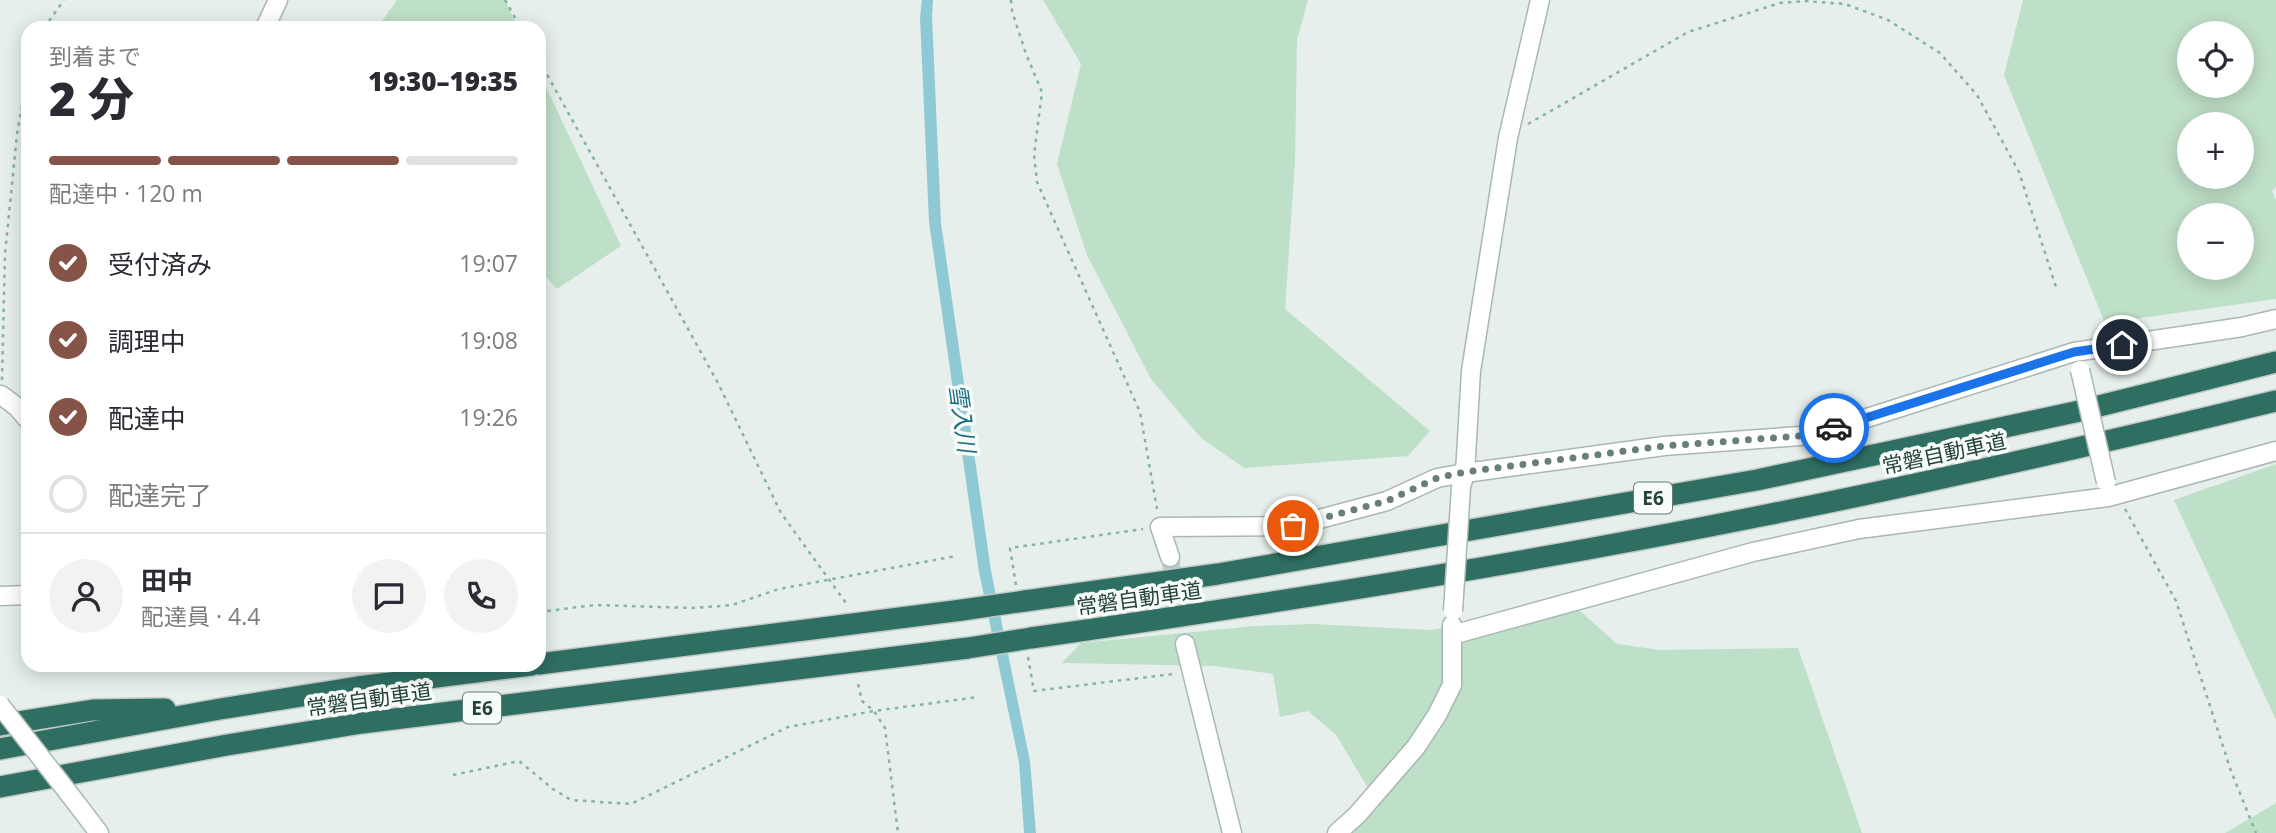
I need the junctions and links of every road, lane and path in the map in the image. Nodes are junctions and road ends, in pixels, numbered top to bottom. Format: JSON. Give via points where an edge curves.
{"nodes":[{"id":1,"x":64,"y":0,"type":"edge"},
{"id":2,"x":278,"y":0,"type":"edge"},
{"id":3,"x":505,"y":0,"type":"edge"},
{"id":4,"x":1012,"y":0,"type":"edge"},
{"id":5,"x":1540,"y":0,"type":"edge"},
{"id":6,"x":49,"y":21,"type":"edge"},
{"id":7,"x":268,"y":21,"type":"edge"},
{"id":8,"x":517,"y":21,"type":"edge"},
{"id":9,"x":546,"y":73,"type":"edge"},
{"id":10,"x":21,"y":111,"type":"edge"},
{"id":11,"x":1508,"y":138,"type":"junction"},
{"id":12,"x":2056,"y":287,"type":"dead end"},
{"id":13,"x":2276,"y":319,"type":"edge"},
{"id":14,"x":2074,"y":352,"type":"junction"},
{"id":15,"x":2276,"y":362,"type":"edge"},
{"id":16,"x":1,"y":396,"type":"edge"},
{"id":17,"x":2276,"y":401,"type":"edge"},
{"id":18,"x":21,"y":412,"type":"edge"},
{"id":19,"x":2276,"y":452,"type":"edge"},
{"id":20,"x":1463,"y":480,"type":"junction"},
{"id":21,"x":2110,"y":491,"type":"junction"},
{"id":22,"x":1160,"y":527,"type":"junction"},
{"id":23,"x":956,"y":556,"type":"dead end"},
{"id":24,"x":1170,"y":557,"type":"tunnel mouth"},
{"id":25,"x":831,"y":579,"type":"junction"},
{"id":26,"x":21,"y":595,"type":"edge"},
{"id":27,"x":0,"y":596,"type":"edge"},
{"id":28,"x":846,"y":603,"type":"dead end"},
{"id":29,"x":546,"y":611,"type":"edge"},
{"id":30,"x":1452,"y":635,"type":"junction"},
{"id":31,"x":1185,"y":644,"type":"tunnel mouth"},
{"id":32,"x":546,"y":663,"type":"edge"},
{"id":33,"x":477,"y":672,"type":"edge"},
{"id":34,"x":858,"y":684,"type":"dead end"},
{"id":35,"x":978,"y":697,"type":"dead end"},
{"id":36,"x":0,"y":705,"type":"edge"},
{"id":37,"x":220,"y":709,"type":"junction"},
{"id":38,"x":874,"y":711,"type":"junction"},
{"id":39,"x":0,"y":725,"type":"edge"},
{"id":40,"x":0,"y":749,"type":"edge"},
{"id":41,"x":453,"y":775,"type":"dead end"},
{"id":42,"x":0,"y":787,"type":"edge"},
{"id":43,"x":99,"y":833,"type":"edge"},
{"id":44,"x":898,"y":833,"type":"edge"},
{"id":45,"x":1232,"y":833,"type":"edge"},
{"id":46,"x":1337,"y":833,"type":"edge"},
{"id":47,"x":2256,"y":833,"type":"edge"}],
"edges":[{"from":1,"to":6,"type":"path"},
{"from":2,"to":7,"type":"street"},
{"from":3,"to":8,"type":"path"},
{"from":4,"to":22,"type":"path","via":[[1042,92],[1034,155],[1037,182],[1140,412]]},
{"from":5,"to":11,"type":"street"},
{"from":9,"to":25,"type":"path","via":[[718,383],[781,513]]},
{"from":10,"to":16,"type":"path","via":[[5,254]]},
{"from":11,"to":12,"type":"path","via":[[1688,32],[1780,3],[1845,4],[1888,20],[1940,53],[1977,95],[2019,172]]},
{"from":11,"to":20,"type":"street","via":[[1471,371]]},
{"from":13,"to":14,"type":"street"},
{"from":14,"to":20,"type":"street","via":[[1800,436],[1664,446]]},
{"from":14,"to":21,"type":"street","bridge":true},
{"from":15,"to":32,"type":"highway","name":"常磐自動車道","number":"E6","bridge":true,"via":[[2075,412],[1757,480],[1218,573]]},
{"from":16,"to":18,"type":"street"},
{"from":17,"to":42,"type":"highway","name":"常磐自動車道","number":"E6","bridge":true,"via":[[2083,448],[1752,518],[1438,575],[968,648],[362,723]]},
{"from":19,"to":21,"type":"street"},
{"from":20,"to":22,"type":"street","via":[[1437,478],[1387,501],[1293,526]]},
{"from":20,"to":30,"type":"street","bridge":true},
{"from":21,"to":30,"type":"street","via":[[1859,529],[1752,552]]},
{"from":21,"to":47,"type":"path","via":[[2176,601]]},
{"from":22,"to":24,"type":"street"},
{"from":23,"to":25,"type":"path"},
{"from":25,"to":28,"type":"path"},
{"from":25,"to":29,"type":"path","via":[[779,589],[732,605],[595,605]]},
{"from":26,"to":27,"type":"street"},
{"from":30,"to":46,"type":"street","via":[[1452,685],[1437,715],[1416,747]]},
{"from":31,"to":45,"type":"street"},
{"from":33,"to":37,"type":"highway","name":"常磐自動車道","number":"E6"},
{"from":34,"to":38,"type":"path","via":[[862,701]]},
{"from":35,"to":38,"type":"path"},
{"from":36,"to":43,"type":"street","bridge":true},
{"from":37,"to":39,"type":"highway","via":[[93,710]]},
{"from":37,"to":40,"type":"highway","name":"常磐自動車道","number":"E6"},
{"from":38,"to":41,"type":"path","via":[[788,727],[631,804],[571,800],[519,761]]},
{"from":38,"to":44,"type":"path","via":[[885,729]]}]}
